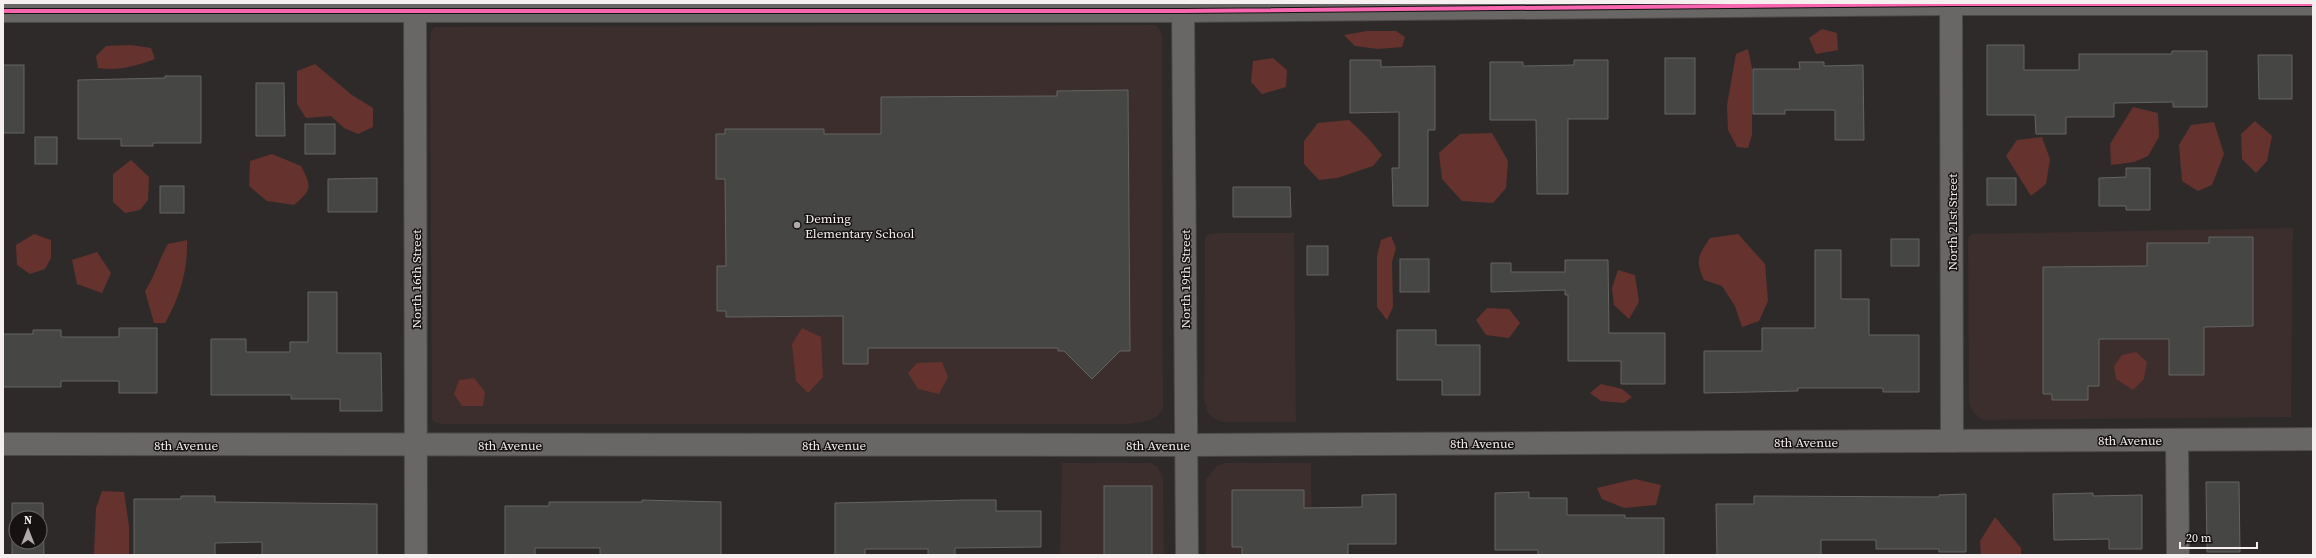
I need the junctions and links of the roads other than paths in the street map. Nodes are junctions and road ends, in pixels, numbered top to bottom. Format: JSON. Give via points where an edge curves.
{"nodes":[{"id":1,"x":1951,"y":4,"type":"edge"},
{"id":2,"x":2313,"y":4,"type":"edge"},
{"id":3,"x":415,"y":7,"type":"edge"},
{"id":4,"x":1183,"y":7,"type":"edge"},
{"id":5,"x":3,"y":11,"type":"edge"},
{"id":6,"x":2313,"y":439,"type":"edge"},
{"id":7,"x":2177,"y":440,"type":"junction"},
{"id":8,"x":1952,"y":441,"type":"junction"},
{"id":9,"x":3,"y":444,"type":"edge"},
{"id":10,"x":416,"y":445,"type":"junction"},
{"id":11,"x":1186,"y":445,"type":"junction"},
{"id":12,"x":416,"y":555,"type":"edge"},
{"id":13,"x":1187,"y":555,"type":"edge"},
{"id":14,"x":2178,"y":555,"type":"edge"}],
"edges":[{"from":1,"to":2,"type":"street"},
{"from":1,"to":4,"type":"street"},
{"from":1,"to":8,"type":"street","name":"North 21st Street"},
{"from":3,"to":4,"type":"street","via":[[985,11]]},
{"from":3,"to":5,"type":"street"},
{"from":3,"to":10,"type":"street","name":"North 16th Street"},
{"from":4,"to":11,"type":"street","name":"North 19th Street"},
{"from":6,"to":7,"type":"street","name":"8th Avenue"},
{"from":7,"to":8,"type":"street","name":"8th Avenue"},
{"from":7,"to":14,"type":"street"},
{"from":8,"to":11,"type":"street","name":"8th Avenue"},
{"from":9,"to":10,"type":"street","name":"8th Avenue"},
{"from":10,"to":11,"type":"street","name":"8th Avenue"},
{"from":10,"to":12,"type":"street","name":"North 16th Street"},
{"from":11,"to":13,"type":"street","name":"North 19th Street"}]}
